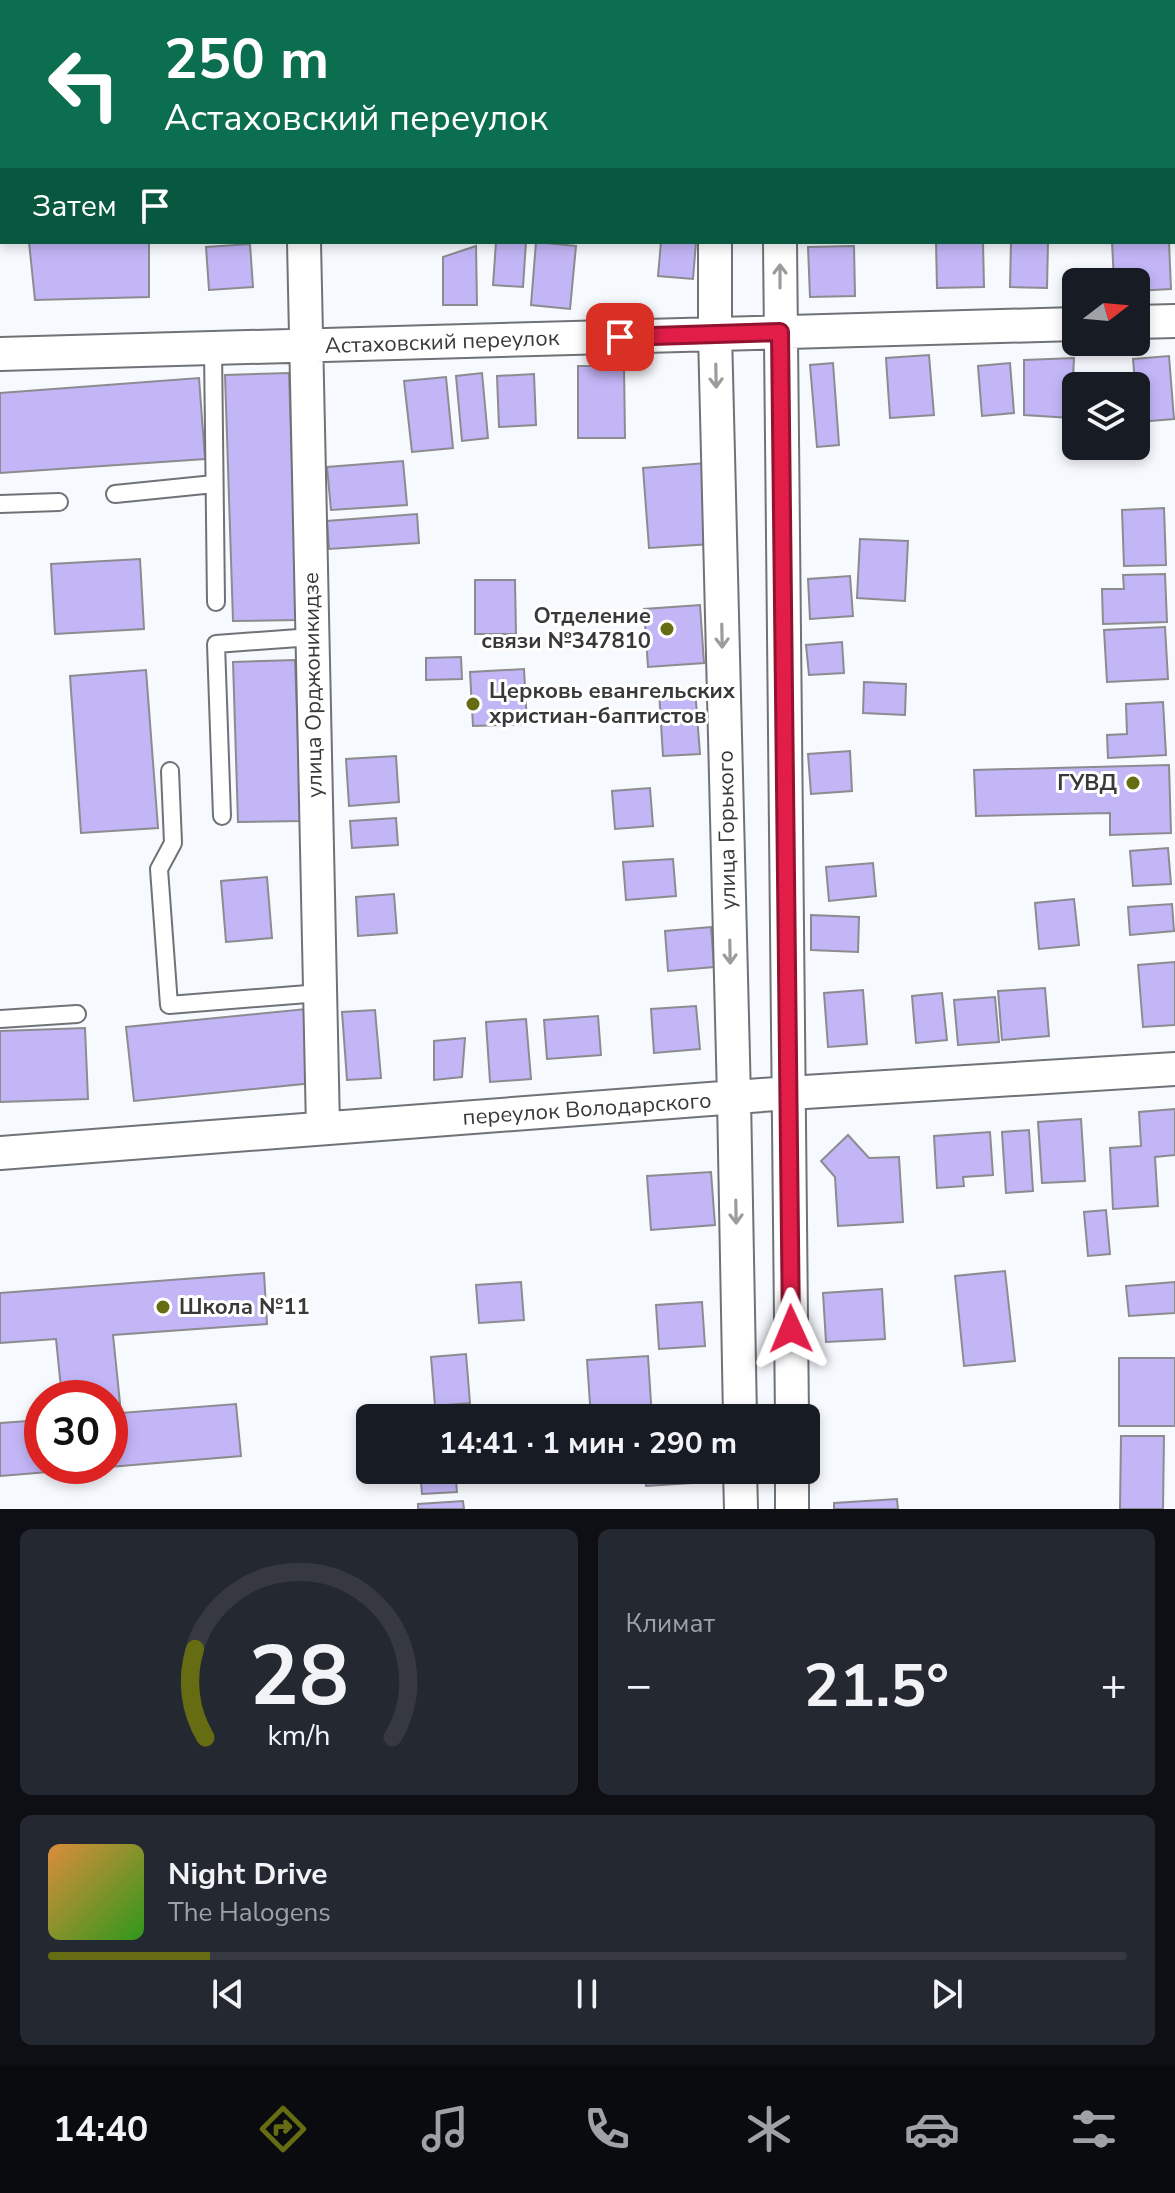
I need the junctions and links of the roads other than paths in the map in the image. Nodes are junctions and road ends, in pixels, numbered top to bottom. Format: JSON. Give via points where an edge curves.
{"nodes":[{"id":1,"x":304,"y":244,"type":"edge"},
{"id":2,"x":715,"y":244,"type":"edge"},
{"id":3,"x":780,"y":244,"type":"edge"},
{"id":4,"x":1175,"y":321,"type":"edge"},
{"id":5,"x":1150,"y":322,"type":"edge"},
{"id":6,"x":1062,"y":324,"type":"edge"},
{"id":7,"x":780,"y":332,"type":"junction"},
{"id":8,"x":715,"y":334,"type":"junction"},
{"id":9,"x":306,"y":347,"type":"junction"},
{"id":10,"x":213,"y":349,"type":"junction"},
{"id":11,"x":0,"y":354,"type":"edge"},
{"id":12,"x":214,"y":484,"type":"junction"},
{"id":13,"x":115,"y":494,"type":"dead end"},
{"id":14,"x":59,"y":502,"type":"dead end"},
{"id":15,"x":0,"y":504,"type":"edge"},
{"id":16,"x":216,"y":602,"type":"dead end"},
{"id":17,"x":312,"y":637,"type":"junction"},
{"id":18,"x":170,"y":771,"type":"dead end"},
{"id":19,"x":222,"y":816,"type":"dead end"},
{"id":20,"x":320,"y":993,"type":"junction"},
{"id":21,"x":77,"y":1014,"type":"dead end"},
{"id":22,"x":0,"y":1017,"type":"edge"},
{"id":23,"x":1175,"y":1069,"type":"edge"},
{"id":24,"x":789,"y":1093,"type":"junction"},
{"id":25,"x":734,"y":1098,"type":"junction"},
{"id":26,"x":323,"y":1128,"type":"junction"},
{"id":27,"x":0,"y":1153,"type":"edge"},
{"id":28,"x":740,"y":1404,"type":"edge"},
{"id":29,"x":792,"y":1404,"type":"edge"},
{"id":30,"x":740,"y":1484,"type":"edge"},
{"id":31,"x":792,"y":1484,"type":"edge"},
{"id":32,"x":741,"y":1509,"type":"edge"},
{"id":33,"x":792,"y":1509,"type":"edge"}],
"edges":[{"from":1,"to":9,"type":"street","name":"улица Орджоникидзе"},
{"from":2,"to":8,"type":"street","name":"улица Горького"},
{"from":7,"to":3,"type":"street","one_way":true},
{"from":4,"to":5,"type":"street"},
{"from":6,"to":7,"type":"street","name":"Астаховский переулок"},
{"from":7,"to":8,"type":"street","name":"Астаховский переулок"},
{"from":7,"to":24,"type":"street"},
{"from":8,"to":9,"type":"street","name":"Астаховский переулок"},
{"from":8,"to":25,"type":"street","name":"улица Горького","one_way":true},
{"from":9,"to":10,"type":"street","name":"Астаховский переулок"},
{"from":9,"to":17,"type":"street","name":"улица Орджоникидзе"},
{"from":10,"to":11,"type":"street","name":"Астаховский переулок"},
{"from":10,"to":12,"type":"lane"},
{"from":12,"to":13,"type":"lane"},
{"from":12,"to":16,"type":"lane"},
{"from":14,"to":15,"type":"lane"},
{"from":17,"to":19,"type":"lane","via":[[216,644]]},
{"from":17,"to":20,"type":"street","name":"улица Орджоникидзе"},
{"from":18,"to":20,"type":"lane","via":[[173,843],[159,869],[169,1005]]},
{"from":20,"to":26,"type":"street","name":"улица Орджоникидзе"},
{"from":21,"to":22,"type":"lane"},
{"from":23,"to":24,"type":"street","name":"переулок Володарского"},
{"from":24,"to":25,"type":"street","name":"переулок Володарского"},
{"from":24,"to":29,"type":"street"},
{"from":25,"to":26,"type":"street","name":"переулок Володарского"},
{"from":25,"to":28,"type":"street","name":"улица Горького","one_way":true},
{"from":26,"to":27,"type":"street","name":"переулок Володарского"},
{"from":30,"to":32,"type":"street"},
{"from":31,"to":33,"type":"street"}]}
